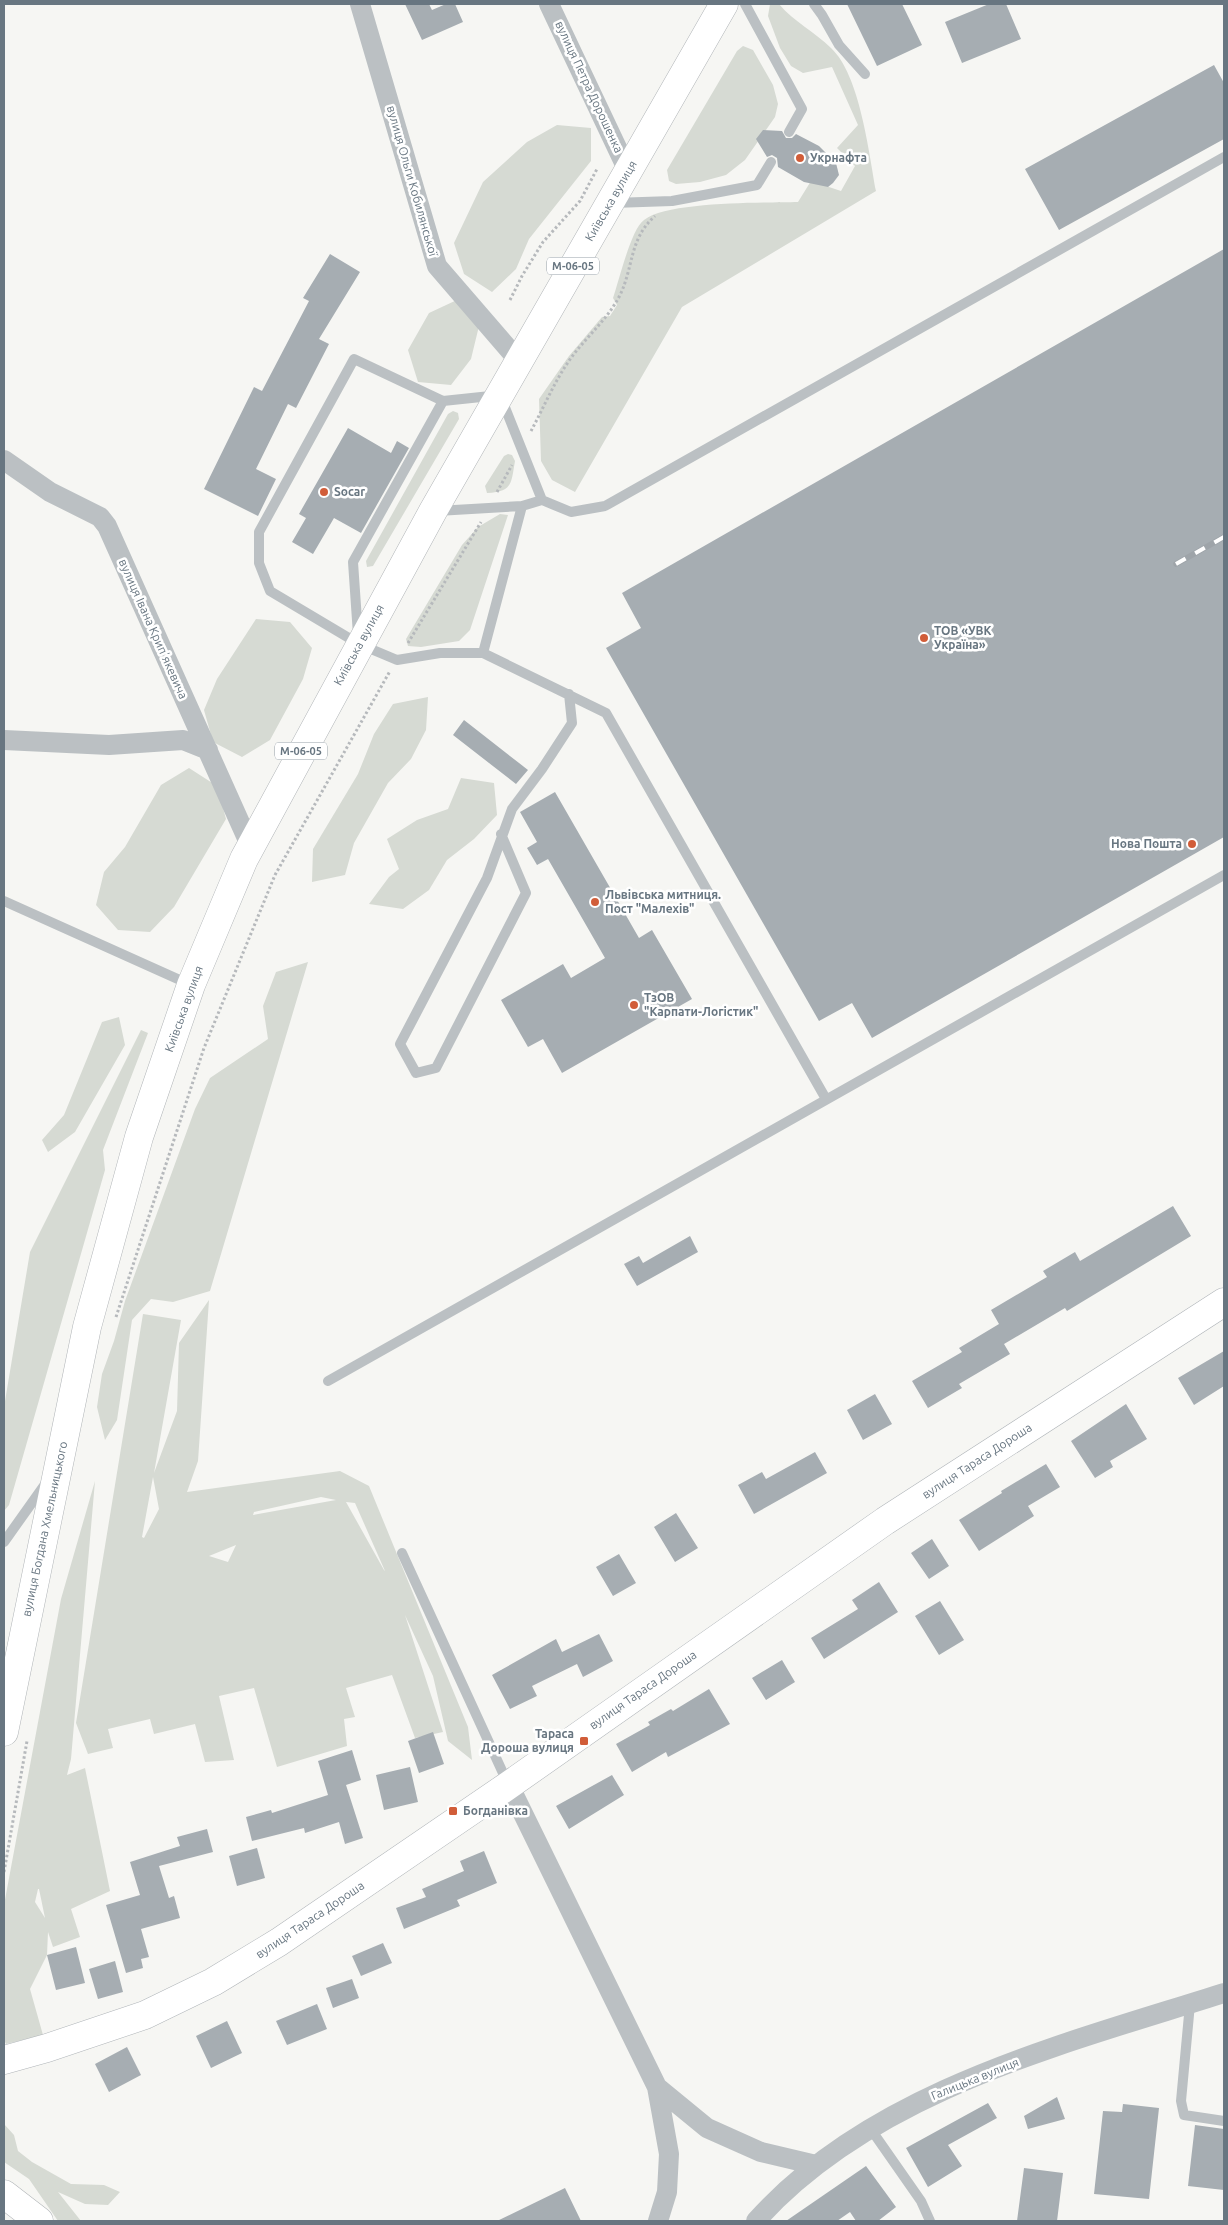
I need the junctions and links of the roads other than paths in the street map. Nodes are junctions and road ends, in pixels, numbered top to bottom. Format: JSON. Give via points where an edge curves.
{"nodes":[{"id":1,"x":360,"y":4,"type":"edge"},
{"id":2,"x":549,"y":4,"type":"edge"},
{"id":3,"x":724,"y":4,"type":"edge"},
{"id":4,"x":745,"y":4,"type":"edge"},
{"id":5,"x":814,"y":4,"type":"edge"},
{"id":6,"x":865,"y":74,"type":"dead end"},
{"id":7,"x":789,"y":132,"type":"dead end"},
{"id":8,"x":1224,"y":157,"type":"edge"},
{"id":9,"x":771,"y":162,"type":"dead end"},
{"id":10,"x":628,"y":171,"type":"junction"},
{"id":11,"x":609,"y":203,"type":"junction"},
{"id":12,"x":519,"y":360,"type":"junction"},
{"id":13,"x":500,"y":395,"type":"junction"},
{"id":14,"x":443,"y":401,"type":"junction"},
{"id":15,"x":4,"y":460,"type":"edge"},
{"id":16,"x":542,"y":500,"type":"junction"},
{"id":17,"x":522,"y":506,"type":"junction"},
{"id":18,"x":433,"y":511,"type":"junction"},
{"id":19,"x":359,"y":644,"type":"junction"},
{"id":20,"x":483,"y":652,"type":"junction"},
{"id":21,"x":568,"y":694,"type":"junction"},
{"id":22,"x":4,"y":740,"type":"edge"},
{"id":23,"x":208,"y":750,"type":"junction"},
{"id":24,"x":501,"y":834,"type":"junction"},
{"id":25,"x":250,"y":845,"type":"junction"},
{"id":26,"x":1224,"y":875,"type":"edge"},
{"id":27,"x":4,"y":901,"type":"edge"},
{"id":28,"x":191,"y":985,"type":"junction"},
{"id":29,"x":826,"y":1099,"type":"junction"},
{"id":30,"x":1224,"y":1302,"type":"edge"},
{"id":31,"x":87,"y":1327,"type":"joint"},
{"id":32,"x":328,"y":1382,"type":"dead end"},
{"id":33,"x":58,"y":1466,"type":"junction"},
{"id":34,"x":4,"y":1542,"type":"edge"},
{"id":35,"x":402,"y":1553,"type":"dead end"},
{"id":36,"x":16,"y":1733,"type":"edge"},
{"id":37,"x":509,"y":1785,"type":"junction"},
{"id":38,"x":1224,"y":1993,"type":"edge"},
{"id":39,"x":1190,"y":2004,"type":"junction"},
{"id":40,"x":4,"y":2060,"type":"edge"},
{"id":41,"x":657,"y":2087,"type":"junction"},
{"id":42,"x":1224,"y":2122,"type":"edge"},
{"id":43,"x":870,"y":2128,"type":"junction"},
{"id":44,"x":816,"y":2166,"type":"junction"},
{"id":45,"x":4,"y":2194,"type":"edge"},
{"id":46,"x":39,"y":2221,"type":"edge"},
{"id":47,"x":658,"y":2221,"type":"edge"},
{"id":48,"x":756,"y":2221,"type":"edge"},
{"id":49,"x":930,"y":2221,"type":"edge"}],
"edges":[{"from":1,"to":12,"type":"street","name":"вулиця Ольги Кобилянської","via":[[437,266]]},
{"from":2,"to":10,"type":"street","name":"вулиця Петра Дорошенка"},
{"from":3,"to":10,"type":"main road","name":"Київська вулиця","number":"М-06-05"},
{"from":4,"to":7,"type":"lane","via":[[802,110]]},
{"from":5,"to":6,"type":"lane","via":[[839,45]]},
{"from":8,"to":16,"type":"lane","via":[[605,506],[571,512]]},
{"from":9,"to":11,"type":"lane","via":[[757,185],[672,201]]},
{"from":10,"to":11,"type":"main road","name":"Київська вулиця","number":"М-06-05"},
{"from":11,"to":12,"type":"main road","name":"Київська вулиця","number":"М-06-05"},
{"from":12,"to":13,"type":"main road","name":"Київська вулиця","number":"М-06-05"},
{"from":13,"to":14,"type":"lane"},
{"from":13,"to":16,"type":"lane"},
{"from":13,"to":18,"type":"main road","name":"Київська вулиця","number":"М-06-05"},
{"from":14,"to":19,"type":"lane","via":[[353,562]]},
{"from":14,"to":19,"type":"lane","via":[[354,358],[259,532],[259,563],[270,592]]},
{"from":15,"to":23,"type":"street","name":"вулиця Івана Крипʼякевича","via":[[50,492],[100,517],[107,526]]},
{"from":16,"to":17,"type":"lane"},
{"from":17,"to":18,"type":"lane"},
{"from":17,"to":20,"type":"lane"},
{"from":18,"to":19,"type":"main road","name":"Київська вулиця","number":"М-06-05"},
{"from":19,"to":20,"type":"lane","via":[[397,660],[440,652]]},
{"from":19,"to":25,"type":"main road","name":"Київська вулиця","number":"М-06-05"},
{"from":20,"to":21,"type":"lane"},
{"from":21,"to":24,"type":"lane","via":[[572,723],[512,809]]},
{"from":21,"to":29,"type":"lane","via":[[606,713]]},
{"from":22,"to":23,"type":"street","via":[[109,745],[183,740]]},
{"from":23,"to":25,"type":"street","name":"вулиця Івана Крипʼякевича"},
{"from":24,"to":24,"type":"lane","via":[[487,878],[400,1044],[416,1073],[436,1068],[526,893]]},
{"from":25,"to":28,"type":"main road","name":"Київська вулиця","number":"М-06-05"},
{"from":26,"to":29,"type":"lane"},
{"from":27,"to":28,"type":"lane"},
{"from":28,"to":31,"type":"main road","name":"Київська вулиця","number":"М-06-05","via":[[139,1137]]},
{"from":29,"to":32,"type":"lane"},
{"from":30,"to":37,"type":"main road","name":"вулиця Тараса Дороша","via":[[893,1516]]},
{"from":31,"to":33,"type":"main road","name":"вулиця Богдана Хмельницького"},
{"from":33,"to":34,"type":"lane"},
{"from":33,"to":36,"type":"main road","name":"вулиця Богдана Хмельницького"},
{"from":35,"to":37,"type":"lane"},
{"from":37,"to":40,"type":"main road","name":"вулиця Тараса Дороша","via":[[279,1942],[213,1982],[145,2014]]},
{"from":37,"to":41,"type":"street"},
{"from":38,"to":39,"type":"street","name":"Галицька вулиця"},
{"from":39,"to":42,"type":"lane","via":[[1181,2101],[1184,2115]]},
{"from":39,"to":43,"type":"street","name":"Галицька вулиця","via":[[1051,2049],[928,2097]]},
{"from":41,"to":44,"type":"street","via":[[708,2128],[761,2152]]},
{"from":41,"to":47,"type":"street","via":[[670,2154],[667,2192]]},
{"from":43,"to":44,"type":"street","name":"Галицька вулиця"},
{"from":43,"to":49,"type":"lane","via":[[921,2201]]},
{"from":44,"to":48,"type":"street","name":"Галицька вулиця"},
{"from":45,"to":46,"type":"main road"}]}
